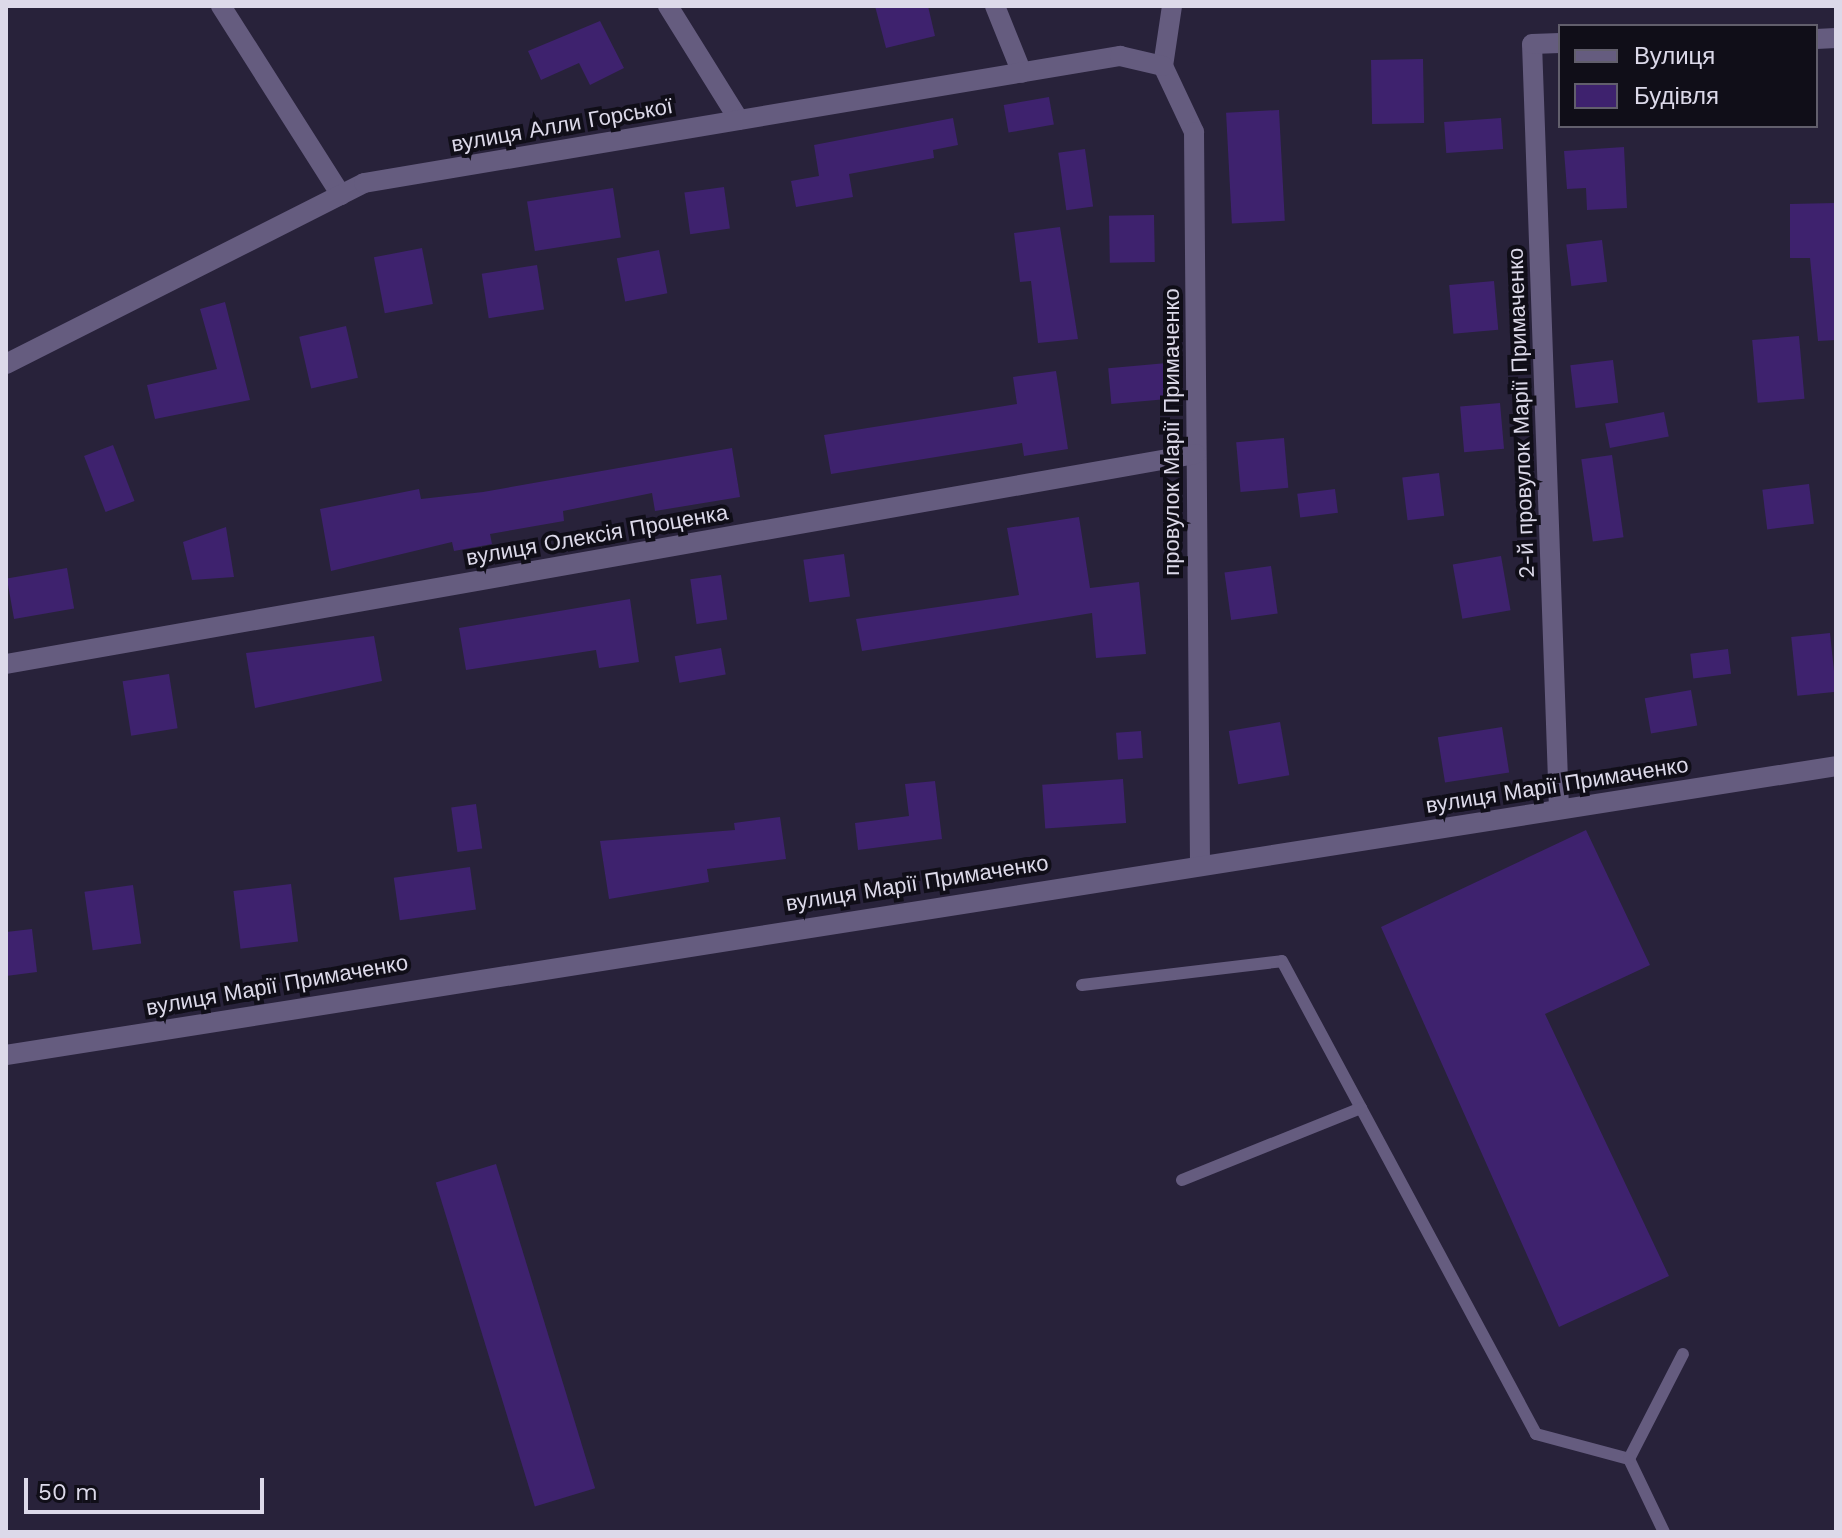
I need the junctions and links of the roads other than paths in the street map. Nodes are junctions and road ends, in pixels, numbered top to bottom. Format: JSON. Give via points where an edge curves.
{"nodes":[{"id":1,"x":221,"y":6,"type":"edge"},
{"id":2,"x":668,"y":6,"type":"edge"},
{"id":3,"x":995,"y":6,"type":"edge"},
{"id":4,"x":1172,"y":6,"type":"edge"},
{"id":5,"x":1558,"y":43,"type":"edge"},
{"id":6,"x":1163,"y":66,"type":"junction"},
{"id":7,"x":1022,"y":73,"type":"junction"},
{"id":8,"x":739,"y":120,"type":"junction"},
{"id":9,"x":341,"y":195,"type":"junction"},
{"id":10,"x":6,"y":364,"type":"edge"},
{"id":11,"x":1196,"y":454,"type":"junction"},
{"id":12,"x":6,"y":664,"type":"edge"},
{"id":13,"x":1836,"y":766,"type":"edge"},
{"id":14,"x":1559,"y":809,"type":"junction"},
{"id":15,"x":1200,"y":864,"type":"junction"},
{"id":16,"x":1082,"y":985,"type":"dead end"},
{"id":17,"x":6,"y":1055,"type":"edge"},
{"id":18,"x":1361,"y":1108,"type":"junction"},
{"id":19,"x":1182,"y":1180,"type":"dead end"},
{"id":20,"x":1683,"y":1354,"type":"dead end"},
{"id":21,"x":1629,"y":1459,"type":"junction"},
{"id":22,"x":1664,"y":1532,"type":"edge"}],
"edges":[{"from":1,"to":9,"type":"street"},
{"from":2,"to":8,"type":"street"},
{"from":3,"to":7,"type":"street"},
{"from":4,"to":6,"type":"street"},
{"from":5,"to":14,"type":"street","name":"2-й провулок Марії Примаченко","via":[[1532,44]]},
{"from":6,"to":7,"type":"street","name":"вулиця Алли Горської","via":[[1120,56]]},
{"from":6,"to":11,"type":"street","name":"провулок Марії Примаченко","via":[[1194,132]]},
{"from":7,"to":8,"type":"street","name":"вулиця Алли Горської"},
{"from":8,"to":9,"type":"street","name":"вулиця Алли Горської","via":[[364,183]]},
{"from":9,"to":10,"type":"street","name":"вулиця Алли Горської"},
{"from":11,"to":12,"type":"street","name":"вулиця Олексія Проценка"},
{"from":11,"to":15,"type":"street","name":"провулок Марії Примаченко"},
{"from":13,"to":14,"type":"street","name":"вулиця Марії Примаченко"},
{"from":14,"to":15,"type":"street","name":"вулиця Марії Примаченко"},
{"from":15,"to":17,"type":"street","name":"вулиця Марії Примаченко"},
{"from":16,"to":18,"type":"lane","via":[[1282,961]]},
{"from":18,"to":19,"type":"lane"},
{"from":18,"to":21,"type":"lane","via":[[1536,1434]]},
{"from":20,"to":21,"type":"lane"},
{"from":21,"to":22,"type":"lane"}]}
